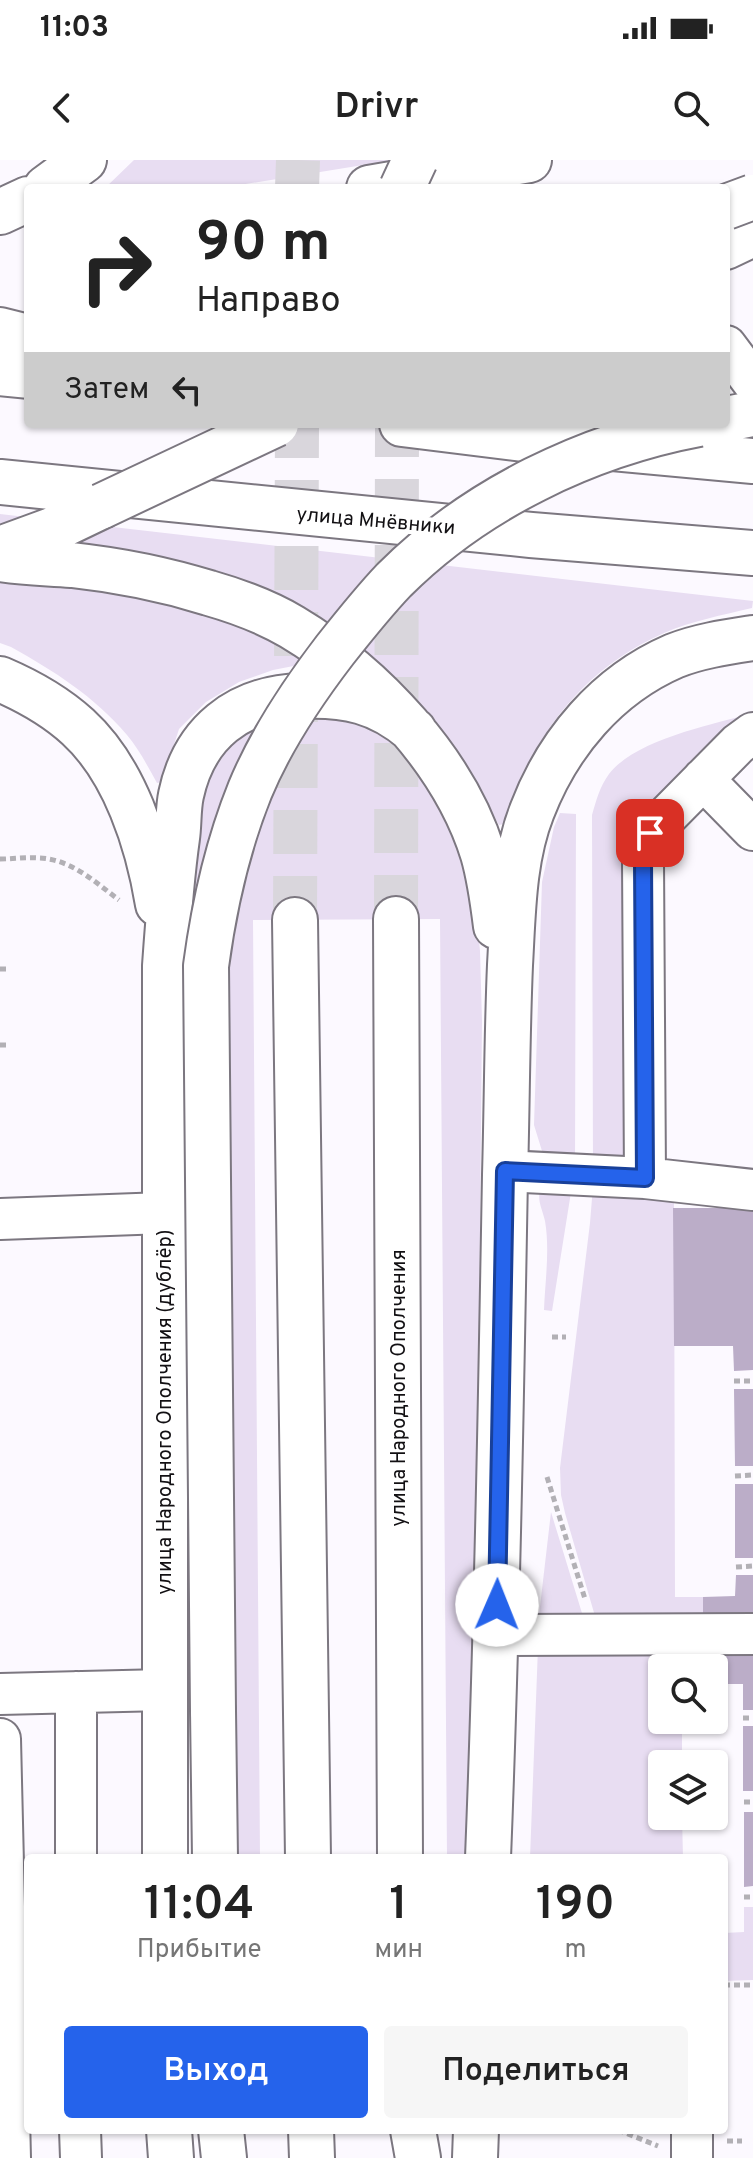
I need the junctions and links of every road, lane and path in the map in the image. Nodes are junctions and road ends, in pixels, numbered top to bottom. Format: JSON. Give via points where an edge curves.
{"nodes":[{"id":1,"x":84,"y":160,"type":"edge"},
{"id":2,"x":415,"y":160,"type":"edge"},
{"id":3,"x":529,"y":160,"type":"edge"},
{"id":4,"x":51,"y":184,"type":"edge"},
{"id":5,"x":392,"y":184,"type":"edge"},
{"id":6,"x":404,"y":184,"type":"edge"},
{"id":7,"x":753,"y":197,"type":"edge"},
{"id":8,"x":24,"y":201,"type":"edge"},
{"id":9,"x":730,"y":206,"type":"edge"},
{"id":10,"x":0,"y":212,"type":"edge"},
{"id":11,"x":24,"y":227,"type":"edge"},
{"id":12,"x":0,"y":229,"type":"edge"},
{"id":13,"x":753,"y":236,"type":"edge"},
{"id":14,"x":730,"y":247,"type":"edge"},
{"id":15,"x":0,"y":330,"type":"edge"},
{"id":16,"x":24,"y":336,"type":"edge"},
{"id":17,"x":730,"y":347,"type":"edge"},
{"id":18,"x":730,"y":350,"type":"edge"},
{"id":19,"x":753,"y":362,"type":"edge"},
{"id":20,"x":0,"y":373,"type":"edge"},
{"id":21,"x":24,"y":376,"type":"edge"},
{"id":22,"x":753,"y":382,"type":"edge"},
{"id":23,"x":753,"y":414,"type":"edge"},
{"id":24,"x":212,"y":428,"type":"edge"},
{"id":25,"x":268,"y":428,"type":"edge"},
{"id":26,"x":434,"y":428,"type":"edge"},
{"id":27,"x":667,"y":428,"type":"edge"},
{"id":28,"x":682,"y":428,"type":"edge"},
{"id":29,"x":734,"y":447,"type":"edge"},
{"id":30,"x":0,"y":482,"type":"edge"},
{"id":31,"x":102,"y":506,"type":"junction"},
{"id":32,"x":0,"y":549,"type":"edge"},
{"id":33,"x":753,"y":553,"type":"edge"},
{"id":34,"x":0,"y":559,"type":"edge"},
{"id":35,"x":753,"y":638,"type":"edge"},
{"id":36,"x":0,"y":679,"type":"edge"},
{"id":37,"x":414,"y":731,"type":"junction"},
{"id":38,"x":753,"y":733,"type":"edge"},
{"id":39,"x":703,"y":779,"type":"junction"},
{"id":40,"x":753,"y":830,"type":"edge"},
{"id":41,"x":0,"y":859,"type":"edge"},
{"id":42,"x":125,"y":905,"type":"dead end"},
{"id":43,"x":396,"y":919,"type":"tunnel mouth"},
{"id":44,"x":295,"y":920,"type":"tunnel mouth"},
{"id":45,"x":165,"y":966,"type":"junction"},
{"id":46,"x":0,"y":969,"type":"edge"},
{"id":47,"x":8,"y":969,"type":"dead end"},
{"id":48,"x":0,"y":1045,"type":"edge"},
{"id":49,"x":10,"y":1045,"type":"dead end"},
{"id":50,"x":507,"y":1064,"type":"junction"},
{"id":51,"x":505,"y":1171,"type":"junction"},
{"id":52,"x":645,"y":1178,"type":"junction"},
{"id":53,"x":753,"y":1190,"type":"edge"},
{"id":54,"x":164,"y":1213,"type":"junction"},
{"id":55,"x":0,"y":1219,"type":"edge"},
{"id":56,"x":552,"y":1337,"type":"dead end"},
{"id":57,"x":566,"y":1337,"type":"dead end"},
{"id":58,"x":734,"y":1381,"type":"dead end"},
{"id":59,"x":753,"y":1381,"type":"edge"},
{"id":60,"x":753,"y":1475,"type":"edge"},
{"id":61,"x":735,"y":1476,"type":"dead end"},
{"id":62,"x":547,"y":1477,"type":"dead end"},
{"id":63,"x":753,"y":1566,"type":"edge"},
{"id":64,"x":736,"y":1567,"type":"dead end"},
{"id":65,"x":753,"y":1634,"type":"edge"},
{"id":66,"x":496,"y":1635,"type":"junction"},
{"id":67,"x":596,"y":1635,"type":"junction"},
{"id":68,"x":164,"y":1690,"type":"junction"},
{"id":69,"x":76,"y":1692,"type":"junction"},
{"id":70,"x":0,"y":1694,"type":"edge"},
{"id":71,"x":743,"y":1718,"type":"dead end"},
{"id":72,"x":753,"y":1718,"type":"edge"},
{"id":73,"x":0,"y":1739,"type":"edge"},
{"id":74,"x":744,"y":1802,"type":"dead end"},
{"id":75,"x":753,"y":1802,"type":"edge"},
{"id":76,"x":76,"y":1854,"type":"edge"},
{"id":77,"x":165,"y":1854,"type":"edge"},
{"id":78,"x":215,"y":1854,"type":"edge"},
{"id":79,"x":308,"y":1854,"type":"edge"},
{"id":80,"x":400,"y":1854,"type":"edge"},
{"id":81,"x":488,"y":1854,"type":"edge"},
{"id":82,"x":744,"y":1897,"type":"dead end"},
{"id":83,"x":753,"y":1897,"type":"edge"},
{"id":84,"x":728,"y":1985,"type":"edge"},
{"id":85,"x":753,"y":1985,"type":"edge"},
{"id":86,"x":80,"y":2134,"type":"edge"},
{"id":87,"x":169,"y":2134,"type":"edge"},
{"id":88,"x":221,"y":2134,"type":"edge"},
{"id":89,"x":402,"y":2134,"type":"edge"},
{"id":90,"x":414,"y":2134,"type":"edge"},
{"id":91,"x":476,"y":2134,"type":"edge"},
{"id":92,"x":692,"y":2134,"type":"edge"},
{"id":93,"x":10,"y":2158,"type":"edge"},
{"id":94,"x":81,"y":2158,"type":"edge"},
{"id":95,"x":171,"y":2158,"type":"edge"},
{"id":96,"x":224,"y":2158,"type":"edge"},
{"id":97,"x":402,"y":2158,"type":"edge"},
{"id":98,"x":418,"y":2158,"type":"edge"},
{"id":99,"x":475,"y":2158,"type":"edge"},
{"id":100,"x":692,"y":2158,"type":"edge"}],
"edges":[{"from":1,"to":4,"type":"main road"},
{"from":2,"to":6,"type":"main road","bridge":true},
{"from":3,"to":5,"type":"main road"},
{"from":7,"to":9,"type":"main road","bridge":true},
{"from":8,"to":10,"type":"main road"},
{"from":11,"to":12,"type":"main road"},
{"from":13,"to":14,"type":"lane"},
{"from":15,"to":16,"type":"main road"},
{"from":17,"to":19,"type":"lane"},
{"from":18,"to":22,"type":"lane"},
{"from":20,"to":21,"type":"main road"},
{"from":23,"to":29,"type":"main road"},
{"from":24,"to":31,"type":"main road","bridge":true},
{"from":25,"to":31,"type":"main road","bridge":true},
{"from":26,"to":29,"type":"main road","via":[[548,442]]},
{"from":27,"to":29,"type":"lane"},
{"from":28,"to":78,"type":"main road","bridge":true,"via":[[569,463],[505,495],[395,580],[306,687],[267,753],[242,811],[218,892],[206,966]]},
{"from":30,"to":33,"type":"main road","name":"улица Мнёвники"},
{"from":31,"to":32,"type":"main road"},
{"from":34,"to":37,"type":"main road","via":[[116,571],[255,609],[293,627],[338,660],[376,690]]},
{"from":35,"to":50,"type":"main road","via":[[676,655],[639,674],[574,732],[550,772],[531,812],[519,863]]},
{"from":36,"to":45,"type":"main road","via":[[55,708],[80,729],[120,785],[148,856]]},
{"from":37,"to":45,"type":"main road","via":[[377,706],[318,695],[260,702],[209,733],[192,759],[181,796]]},
{"from":37,"to":50,"type":"main road","via":[[459,798],[483,854],[500,951]]},
{"from":38,"to":39,"type":"lane"},
{"from":39,"to":40,"type":"lane"},
{"from":39,"to":52,"type":"lane","via":[[650,833],[643,849]]},
{"from":41,"to":42,"type":"path","via":[[58,861]]},
{"from":43,"to":80,"type":"main road","name":"улица Народного Ополчения"},
{"from":44,"to":79,"type":"main road"},
{"from":45,"to":54,"type":"main road","name":"улица Народного Ополчения (дублёр)"},
{"from":46,"to":47,"type":"path"},
{"from":48,"to":49,"type":"path"},
{"from":50,"to":51,"type":"main road"},
{"from":51,"to":52,"type":"lane"},
{"from":51,"to":66,"type":"main road"},
{"from":52,"to":53,"type":"lane"},
{"from":54,"to":55,"type":"lane"},
{"from":54,"to":68,"type":"main road","name":"улица Народного Ополчения (дублёр)"},
{"from":56,"to":57,"type":"path"},
{"from":58,"to":59,"type":"path"},
{"from":60,"to":61,"type":"path"},
{"from":62,"to":67,"type":"path"},
{"from":63,"to":64,"type":"path"},
{"from":65,"to":67,"type":"lane"},
{"from":66,"to":67,"type":"lane"},
{"from":66,"to":81,"type":"main road"},
{"from":68,"to":69,"type":"lane"},
{"from":68,"to":77,"type":"main road","name":"улица Народного Ополчения (дублёр)"},
{"from":69,"to":70,"type":"lane"},
{"from":69,"to":76,"type":"lane"},
{"from":71,"to":72,"type":"path"},
{"from":73,"to":93,"type":"lane"},
{"from":74,"to":75,"type":"path"},
{"from":82,"to":83,"type":"path"},
{"from":84,"to":85,"type":"path"},
{"from":86,"to":94,"type":"lane"},
{"from":87,"to":95,"type":"main road"},
{"from":88,"to":96,"type":"main road"},
{"from":89,"to":97,"type":"main road"},
{"from":90,"to":98,"type":"main road"},
{"from":91,"to":99,"type":"main road"},
{"from":92,"to":100,"type":"lane"}]}
